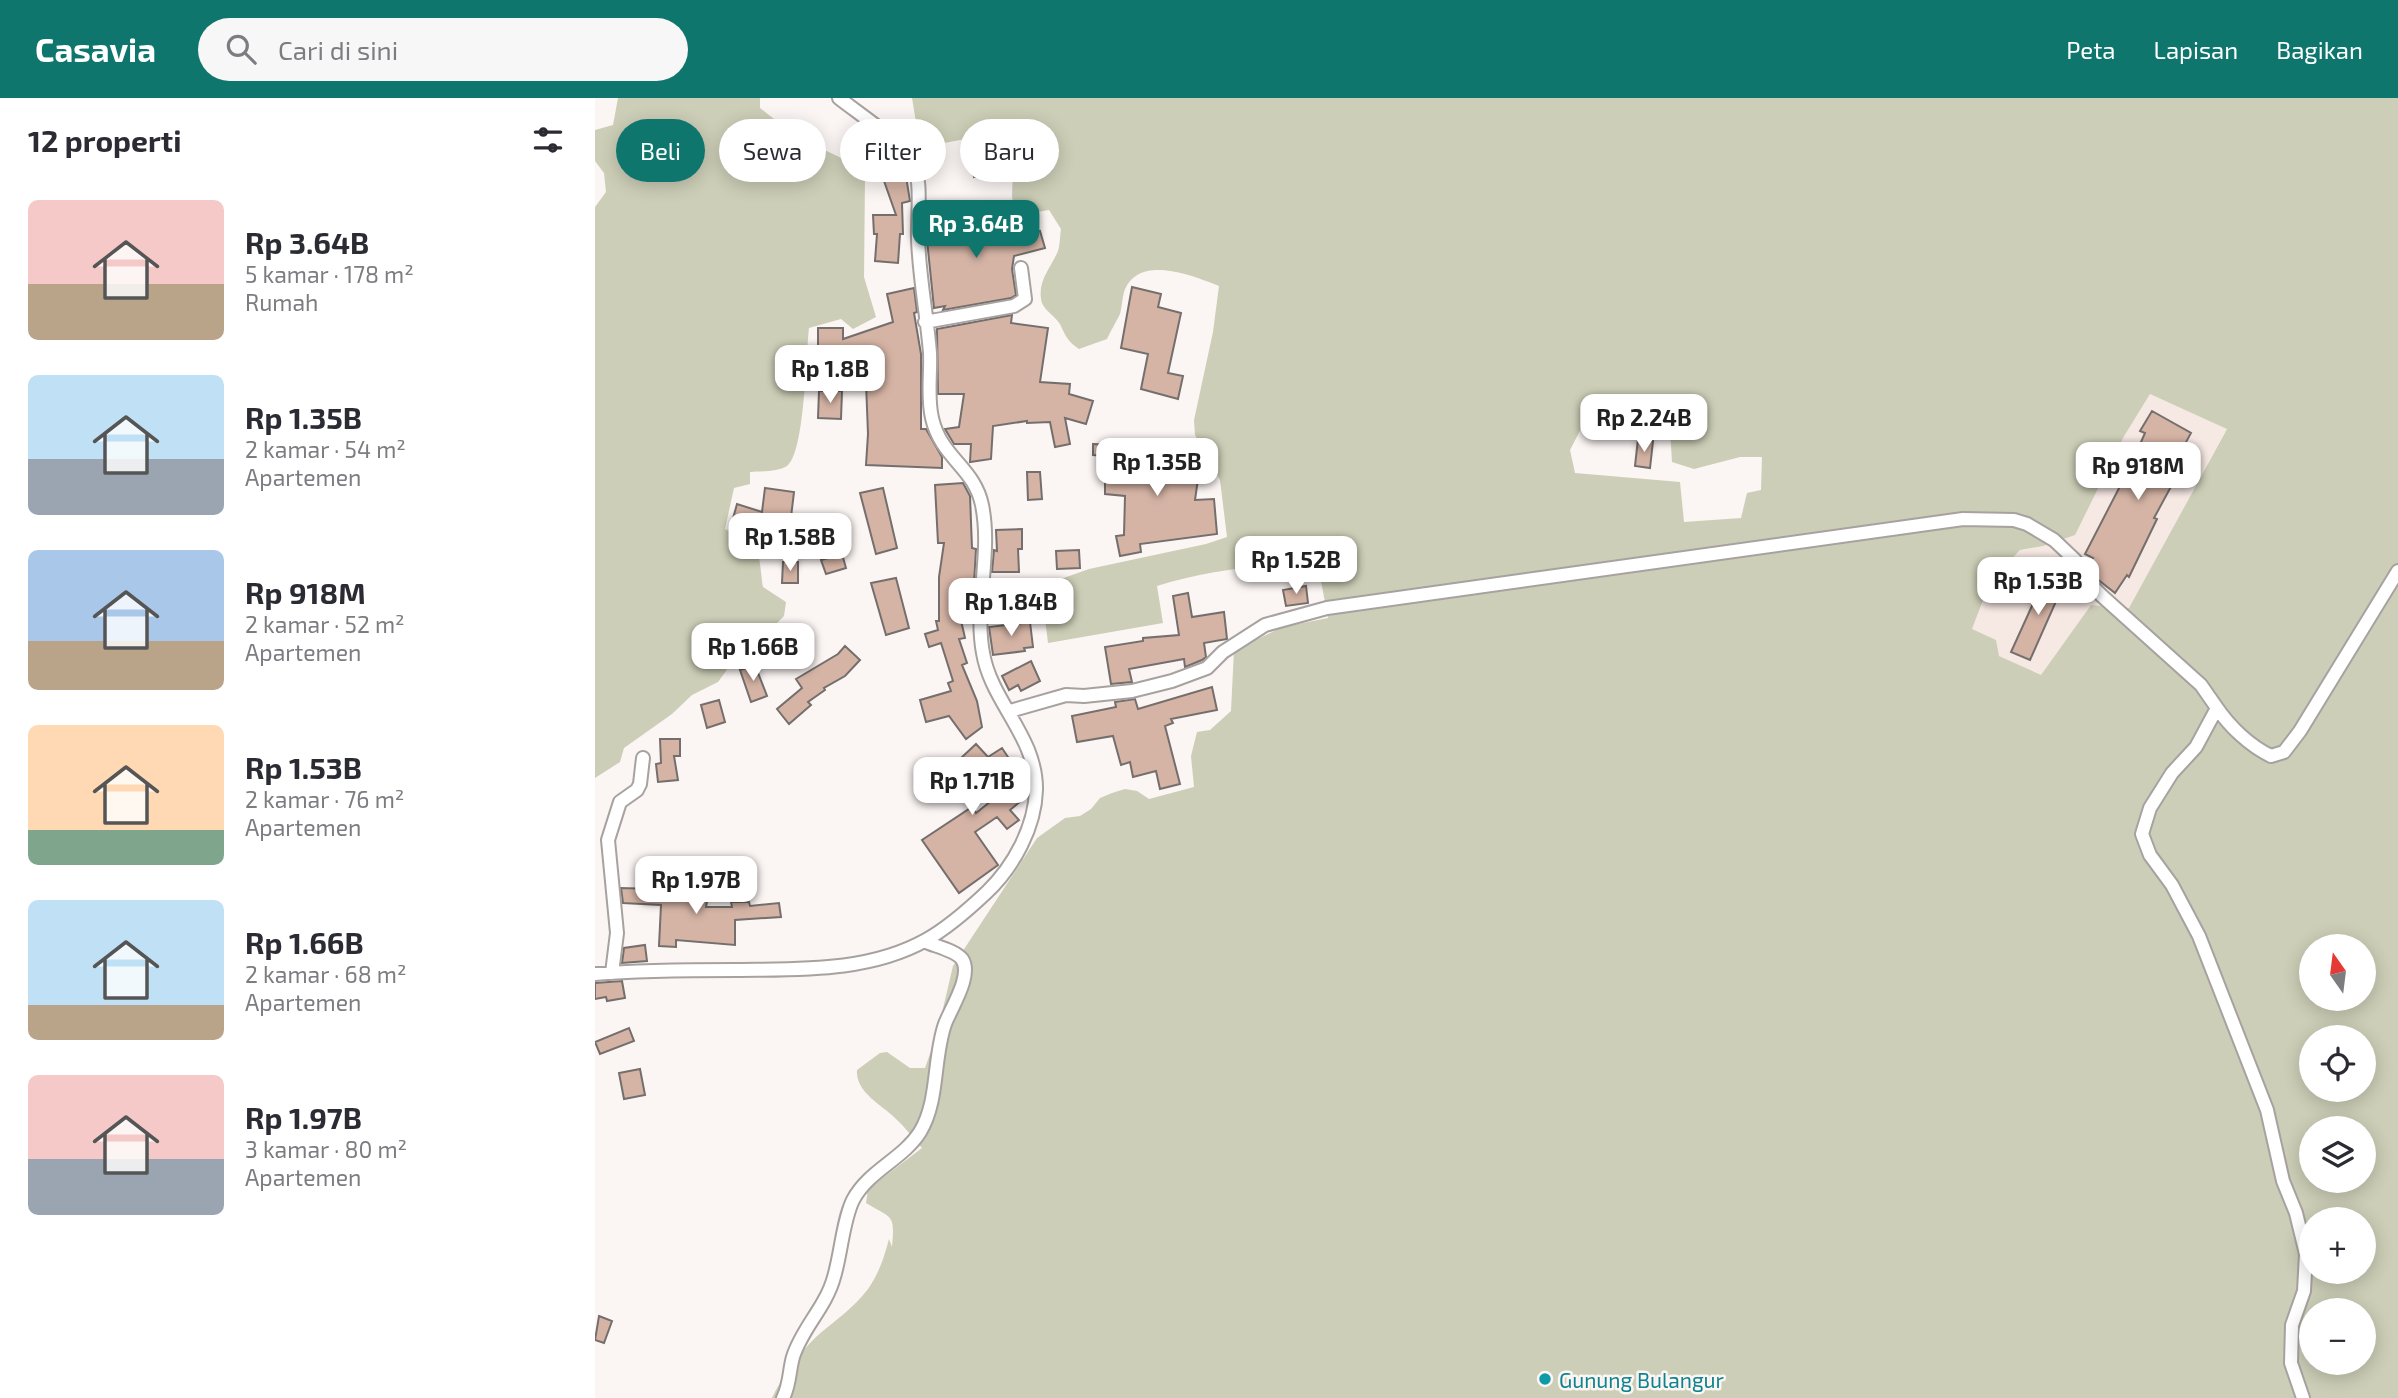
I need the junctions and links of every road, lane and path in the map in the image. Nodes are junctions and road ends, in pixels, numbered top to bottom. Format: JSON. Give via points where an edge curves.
{"nodes":[{"id":1,"x":839,"y":98,"type":"edge"},
{"id":2,"x":1021,"y":268,"type":"dead end"},
{"id":3,"x":925,"y":322,"type":"junction"},
{"id":4,"x":2398,"y":572,"type":"edge"},
{"id":5,"x":2217,"y":708,"type":"junction"},
{"id":6,"x":1010,"y":711,"type":"junction"},
{"id":7,"x":643,"y":758,"type":"dead end"},
{"id":8,"x":924,"y":942,"type":"junction"},
{"id":9,"x":612,"y":973,"type":"junction"},
{"id":10,"x":595,"y":974,"type":"edge"},
{"id":11,"x":783,"y":1398,"type":"edge"},
{"id":12,"x":2303,"y":1398,"type":"edge"}],
"edges":[{"from":1,"to":3,"type":"street","via":[[909,155],[917,187]]},
{"from":2,"to":3,"type":"street","via":[[1025,299],[1014,306]]},
{"from":3,"to":6,"type":"street","via":[[936,431],[947,453],[974,482],[982,504],[986,561],[981,641],[992,684]]},
{"from":4,"to":5,"type":"street","via":[[2284,752],[2271,756],[2262,752]]},
{"from":5,"to":6,"type":"street","via":[[2201,685],[2089,583],[2068,551],[2027,524],[1999,518],[1963,519],[1327,608],[1265,625],[1207,668],[1172,681],[1132,691],[1066,695]]},
{"from":5,"to":12,"type":"street","via":[[2196,747],[2150,808],[2143,834],[2150,855],[2199,936],[2267,1110],[2306,1254],[2305,1290],[2292,1325],[2291,1363]]},
{"from":6,"to":8,"type":"street","via":[[1033,761],[1036,789],[1027,833],[998,881]]},
{"from":7,"to":9,"type":"street","via":[[641,784],[620,802],[608,840],[617,933]]},
{"from":8,"to":9,"type":"street","via":[[895,953],[814,970]]},
{"from":8,"to":11,"type":"street","via":[[955,954],[966,971],[940,1041],[928,1114],[912,1143],[862,1186],[853,1200],[834,1279],[805,1328]]},
{"from":9,"to":10,"type":"street"}]}
